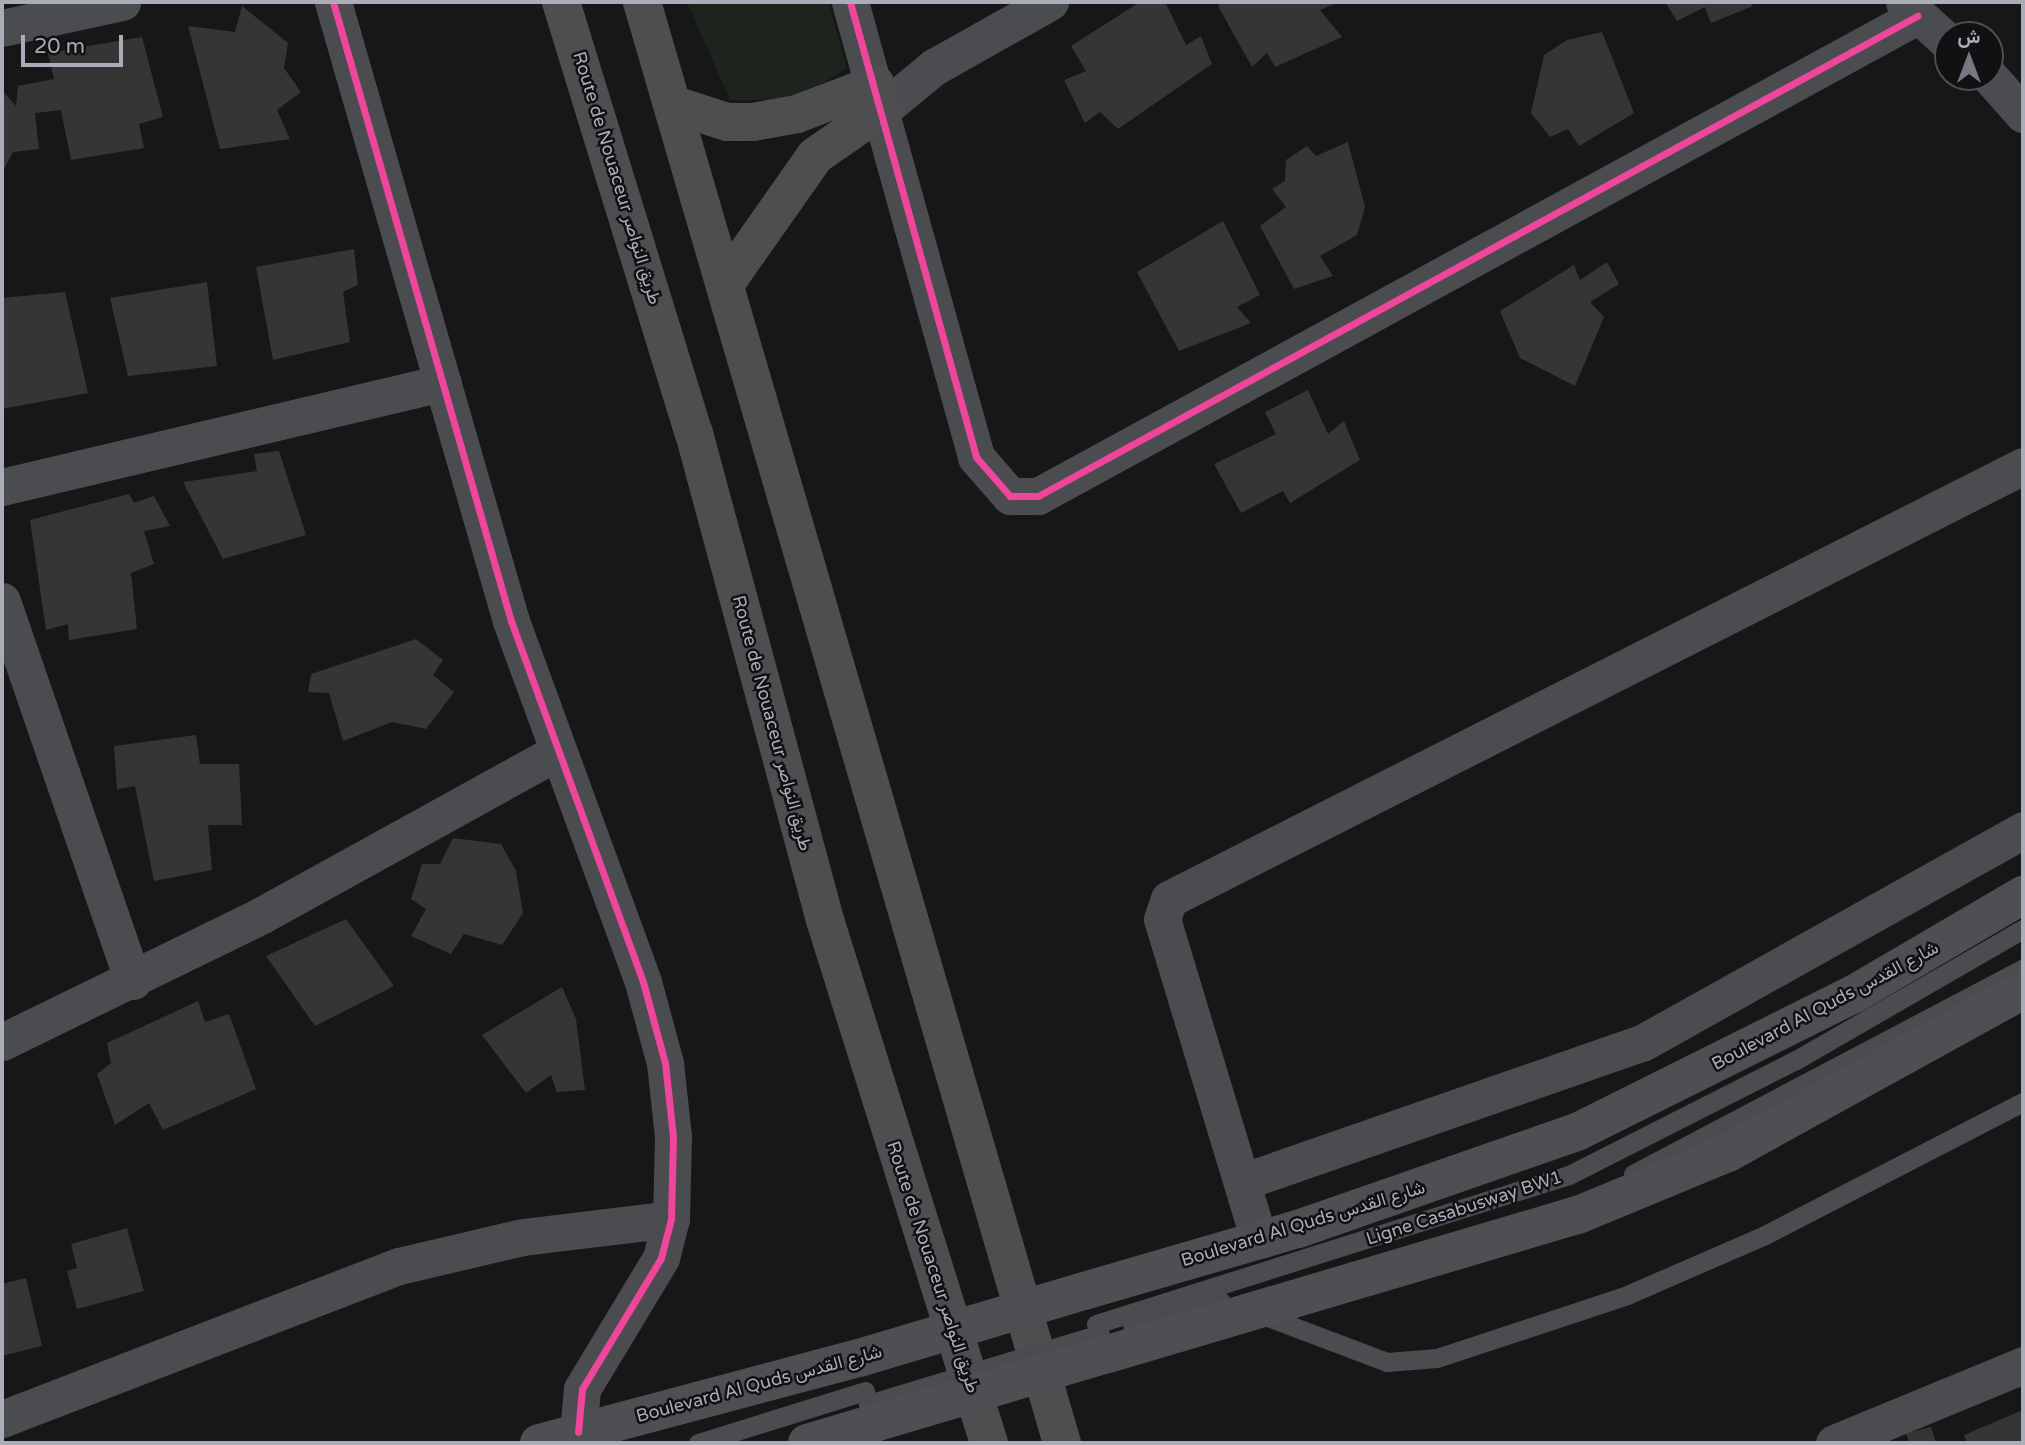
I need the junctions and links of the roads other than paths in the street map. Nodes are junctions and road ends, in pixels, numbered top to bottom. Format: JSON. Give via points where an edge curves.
{"nodes":[{"id":1,"x":122,"y":2,"type":"edge"},
{"id":2,"x":333,"y":2,"type":"edge"},
{"id":3,"x":561,"y":2,"type":"edge"},
{"id":4,"x":642,"y":2,"type":"edge"},
{"id":5,"x":850,"y":2,"type":"edge"},
{"id":6,"x":1050,"y":2,"type":"edge"},
{"id":7,"x":1911,"y":9,"type":"edge"},
{"id":8,"x":2,"y":28,"type":"edge"},
{"id":9,"x":1934,"y":30,"type":"edge"},
{"id":10,"x":2004,"y":79,"type":"edge"},
{"id":11,"x":879,"y":96,"type":"junction"},
{"id":12,"x":675,"y":105,"type":"junction"},
{"id":13,"x":2023,"y":114,"type":"edge"},
{"id":14,"x":728,"y":279,"type":"junction"},
{"id":15,"x":443,"y":383,"type":"junction"},
{"id":16,"x":2023,"y":466,"type":"edge"},
{"id":17,"x":2,"y":487,"type":"edge"},
{"id":18,"x":2,"y":601,"type":"edge"},
{"id":19,"x":555,"y":752,"type":"junction"},
{"id":20,"x":2023,"y":830,"type":"edge"},
{"id":21,"x":2023,"y":895,"type":"edge"},
{"id":22,"x":2023,"y":929,"type":"edge"},
{"id":23,"x":2023,"y":968,"type":"edge"},
{"id":24,"x":133,"y":981,"type":"junction"},
{"id":25,"x":2023,"y":990,"type":"edge"},
{"id":26,"x":2,"y":1042,"type":"edge"},
{"id":27,"x":2023,"y":1101,"type":"edge"},
{"id":28,"x":1241,"y":1182,"type":"junction"},
{"id":29,"x":671,"y":1219,"type":"junction"},
{"id":30,"x":1259,"y":1240,"type":"junction"},
{"id":31,"x":1256,"y":1312,"type":"junction"},
{"id":32,"x":1097,"y":1326,"type":"junction"},
{"id":33,"x":2023,"y":1365,"type":"edge"},
{"id":34,"x":866,"y":1394,"type":"junction"},
{"id":35,"x":2,"y":1419,"type":"edge"},
{"id":36,"x":578,"y":1432,"type":"junction"},
{"id":37,"x":540,"y":1443,"type":"edge"},
{"id":38,"x":698,"y":1443,"type":"edge"},
{"id":39,"x":743,"y":1443,"type":"edge"},
{"id":40,"x":807,"y":1443,"type":"edge"},
{"id":41,"x":989,"y":1443,"type":"edge"},
{"id":42,"x":1062,"y":1443,"type":"edge"},
{"id":43,"x":1833,"y":1443,"type":"edge"}],
"edges":[{"from":1,"to":8,"type":"street"},
{"from":2,"to":15,"type":"street"},
{"from":3,"to":41,"type":"highway","name":"Route de Nouaceur طريق النواصر","via":[[694,433],[825,920]]},
{"from":4,"to":12,"type":"highway"},
{"from":5,"to":11,"type":"street"},
{"from":6,"to":11,"type":"street"},
{"from":7,"to":9,"type":"street"},
{"from":7,"to":11,"type":"street","via":[[1038,496],[1010,496],[976,457]]},
{"from":10,"to":13,"type":"street"},
{"from":11,"to":12,"type":"highway","via":[[753,122],[727,122]]},
{"from":11,"to":14,"type":"highway","via":[[815,156]]},
{"from":12,"to":14,"type":"highway"},
{"from":14,"to":42,"type":"highway","via":[[899,899]]},
{"from":15,"to":17,"type":"street"},
{"from":15,"to":19,"type":"street"},
{"from":16,"to":28,"type":"street","via":[[1169,899],[1162,919]]},
{"from":18,"to":24,"type":"street"},
{"from":19,"to":24,"type":"street"},
{"from":19,"to":29,"type":"street","via":[[609,884],[665,1063],[673,1137]]},
{"from":20,"to":28,"type":"street","via":[[1642,1043]]},
{"from":21,"to":30,"type":"main road","name":"Boulevard Al Quds شارع القدس","via":[[1854,994],[1577,1132]]},
{"from":22,"to":32,"type":"lane","name":"Ligne Casabusway BW1","via":[[1796,1060],[1569,1175]]},
{"from":23,"to":32,"type":"lane","name":"Ligne Casabusway BW1","via":[[1582,1201]]},
{"from":24,"to":26,"type":"street"},
{"from":25,"to":31,"type":"main road","name":"Boulevard Al Quds شارع القدس","via":[[1716,1158],[1578,1215]]},
{"from":27,"to":31,"type":"lane","via":[[1765,1235],[1627,1295],[1437,1358],[1387,1362]]},
{"from":28,"to":30,"type":"street"},
{"from":29,"to":35,"type":"street","via":[[523,1237],[399,1266]]},
{"from":29,"to":36,"type":"street","via":[[662,1258],[582,1390]]},
{"from":30,"to":32,"type":"main road","name":"Boulevard Al Quds شارع القدس"},
{"from":31,"to":32,"type":"main road","name":"Boulevard Al Quds شارع القدس"},
{"from":32,"to":34,"type":"main road","name":"Boulevard Al Quds شارع القدس","bridge":true},
{"from":32,"to":34,"type":"main road","name":"Boulevard Al Quds شارع القدس","bridge":true},
{"from":33,"to":43,"type":"street"},
{"from":34,"to":36,"type":"main road","name":"Boulevard Al Quds شارع القدس"},
{"from":34,"to":38,"type":"lane"},
{"from":34,"to":39,"type":"lane"},
{"from":34,"to":40,"type":"main road","name":"Boulevard Al Quds شارع القدس"},
{"from":36,"to":37,"type":"main road","name":"Boulevard Al Quds شارع القدس"}]}
